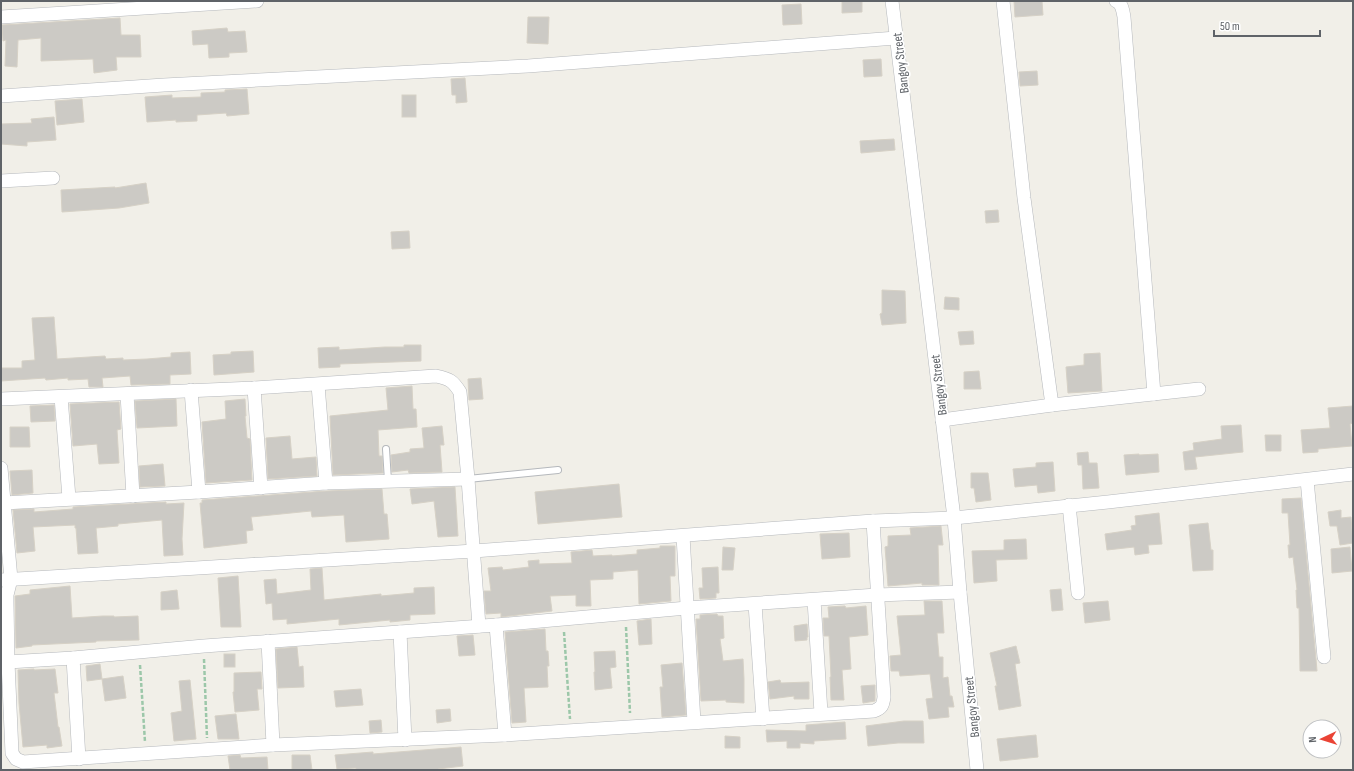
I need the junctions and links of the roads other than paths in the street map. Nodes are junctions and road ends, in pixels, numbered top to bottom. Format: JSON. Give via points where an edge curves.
{"nodes":[{"id":1,"x":257,"y":1,"type":"edge"},
{"id":2,"x":892,"y":1,"type":"edge"},
{"id":3,"x":1003,"y":1,"type":"edge"},
{"id":4,"x":1116,"y":1,"type":"edge"},
{"id":5,"x":1,"y":17,"type":"edge"},
{"id":6,"x":896,"y":38,"type":"junction"},
{"id":7,"x":1,"y":96,"type":"edge"},
{"id":8,"x":53,"y":178,"type":"dead end"},
{"id":9,"x":1,"y":181,"type":"edge"},
{"id":10,"x":318,"y":385,"type":"junction"},
{"id":11,"x":254,"y":388,"type":"junction"},
{"id":12,"x":1198,"y":389,"type":"dead end"},
{"id":13,"x":191,"y":390,"type":"junction"},
{"id":14,"x":126,"y":394,"type":"junction"},
{"id":15,"x":1154,"y":394,"type":"junction"},
{"id":16,"x":61,"y":397,"type":"junction"},
{"id":17,"x":1,"y":399,"type":"edge"},
{"id":18,"x":1052,"y":405,"type":"junction"},
{"id":19,"x":942,"y":420,"type":"junction"},
{"id":20,"x":386,"y":449,"type":"dead end"},
{"id":21,"x":1,"y":468,"type":"edge"},
{"id":22,"x":558,"y":470,"type":"dead end"},
{"id":23,"x":1353,"y":474,"type":"edge"},
{"id":24,"x":468,"y":478,"type":"junction"},
{"id":25,"x":1307,"y":480,"type":"junction"},
{"id":26,"x":388,"y":481,"type":"junction"},
{"id":27,"x":326,"y":483,"type":"junction"},
{"id":28,"x":261,"y":488,"type":"junction"},
{"id":29,"x":199,"y":492,"type":"junction"},
{"id":30,"x":133,"y":496,"type":"junction"},
{"id":31,"x":69,"y":498,"type":"junction"},
{"id":32,"x":4,"y":503,"type":"junction"},
{"id":33,"x":1069,"y":505,"type":"junction"},
{"id":34,"x":954,"y":518,"type":"junction"},
{"id":35,"x":872,"y":521,"type":"junction"},
{"id":36,"x":683,"y":536,"type":"junction"},
{"id":37,"x":474,"y":551,"type":"junction"},
{"id":38,"x":6,"y":580,"type":"edge"},
{"id":39,"x":960,"y":592,"type":"junction"},
{"id":40,"x":1078,"y":593,"type":"dead end"},
{"id":41,"x":878,"y":595,"type":"junction"},
{"id":42,"x":814,"y":600,"type":"junction"},
{"id":43,"x":755,"y":604,"type":"junction"},
{"id":44,"x":687,"y":608,"type":"junction"},
{"id":45,"x":496,"y":625,"type":"junction"},
{"id":46,"x":479,"y":626,"type":"junction"},
{"id":47,"x":400,"y":632,"type":"junction"},
{"id":48,"x":268,"y":641,"type":"junction"},
{"id":49,"x":1324,"y":657,"type":"dead end"},
{"id":50,"x":73,"y":658,"type":"junction"},
{"id":51,"x":8,"y":662,"type":"junction"},
{"id":52,"x":821,"y":713,"type":"junction"},
{"id":53,"x":763,"y":719,"type":"junction"},
{"id":54,"x":694,"y":722,"type":"junction"},
{"id":55,"x":505,"y":735,"type":"junction"},
{"id":56,"x":405,"y":740,"type":"junction"},
{"id":57,"x":273,"y":745,"type":"junction"},
{"id":58,"x":79,"y":759,"type":"junction"},
{"id":59,"x":977,"y":770,"type":"edge"}],
"edges":[{"from":1,"to":5,"type":"street"},
{"from":2,"to":6,"type":"street","name":"Bangoy Street"},
{"from":3,"to":18,"type":"street","via":[[1025,206]]},
{"from":4,"to":15,"type":"street","via":[[1122,7],[1124,17]]},
{"from":6,"to":7,"type":"street","via":[[528,66],[164,84]]},
{"from":6,"to":19,"type":"street","name":"Bangoy Street"},
{"from":8,"to":9,"type":"street"},
{"from":10,"to":11,"type":"street"},
{"from":10,"to":24,"type":"street","via":[[436,376],[448,378],[460,392]]},
{"from":10,"to":27,"type":"street"},
{"from":11,"to":13,"type":"street"},
{"from":11,"to":28,"type":"street"},
{"from":12,"to":15,"type":"street"},
{"from":13,"to":14,"type":"street"},
{"from":13,"to":29,"type":"street"},
{"from":14,"to":16,"type":"street"},
{"from":14,"to":30,"type":"street"},
{"from":15,"to":18,"type":"street"},
{"from":16,"to":17,"type":"street"},
{"from":16,"to":31,"type":"street"},
{"from":18,"to":19,"type":"street"},
{"from":19,"to":34,"type":"street","name":"Bangoy Street"},
{"from":20,"to":26,"type":"lane"},
{"from":21,"to":32,"type":"street"},
{"from":22,"to":24,"type":"lane"},
{"from":23,"to":25,"type":"street"},
{"from":24,"to":26,"type":"street"},
{"from":24,"to":37,"type":"street"},
{"from":25,"to":33,"type":"street"},
{"from":25,"to":49,"type":"street"},
{"from":26,"to":27,"type":"street"},
{"from":27,"to":28,"type":"street"},
{"from":28,"to":29,"type":"street"},
{"from":29,"to":30,"type":"street"},
{"from":30,"to":31,"type":"street"},
{"from":31,"to":32,"type":"street"},
{"from":32,"to":38,"type":"street"},
{"from":33,"to":34,"type":"street"},
{"from":33,"to":40,"type":"street"},
{"from":34,"to":35,"type":"street"},
{"from":34,"to":39,"type":"street","name":"Bangoy Street"},
{"from":35,"to":36,"type":"street"},
{"from":35,"to":41,"type":"street"},
{"from":36,"to":37,"type":"street"},
{"from":36,"to":44,"type":"street"},
{"from":37,"to":38,"type":"street"},
{"from":37,"to":46,"type":"street"},
{"from":38,"to":51,"type":"street"},
{"from":39,"to":41,"type":"street"},
{"from":39,"to":59,"type":"street","name":"Bangoy Street"},
{"from":41,"to":42,"type":"street"},
{"from":41,"to":52,"type":"street","via":[[883,706],[874,711]]},
{"from":42,"to":43,"type":"street"},
{"from":42,"to":52,"type":"street"},
{"from":43,"to":44,"type":"street"},
{"from":43,"to":53,"type":"street"},
{"from":44,"to":45,"type":"street"},
{"from":44,"to":54,"type":"street"},
{"from":45,"to":46,"type":"street"},
{"from":45,"to":55,"type":"street"},
{"from":46,"to":47,"type":"street"},
{"from":47,"to":48,"type":"street"},
{"from":47,"to":56,"type":"street"},
{"from":48,"to":50,"type":"street"},
{"from":48,"to":57,"type":"street"},
{"from":50,"to":51,"type":"street"},
{"from":50,"to":58,"type":"street"},
{"from":51,"to":58,"type":"street","via":[[12,753],[16,759],[23,762]]},
{"from":52,"to":53,"type":"street"},
{"from":53,"to":54,"type":"street"},
{"from":54,"to":55,"type":"street"},
{"from":55,"to":56,"type":"street"},
{"from":56,"to":57,"type":"street"},
{"from":57,"to":58,"type":"street"}]}
